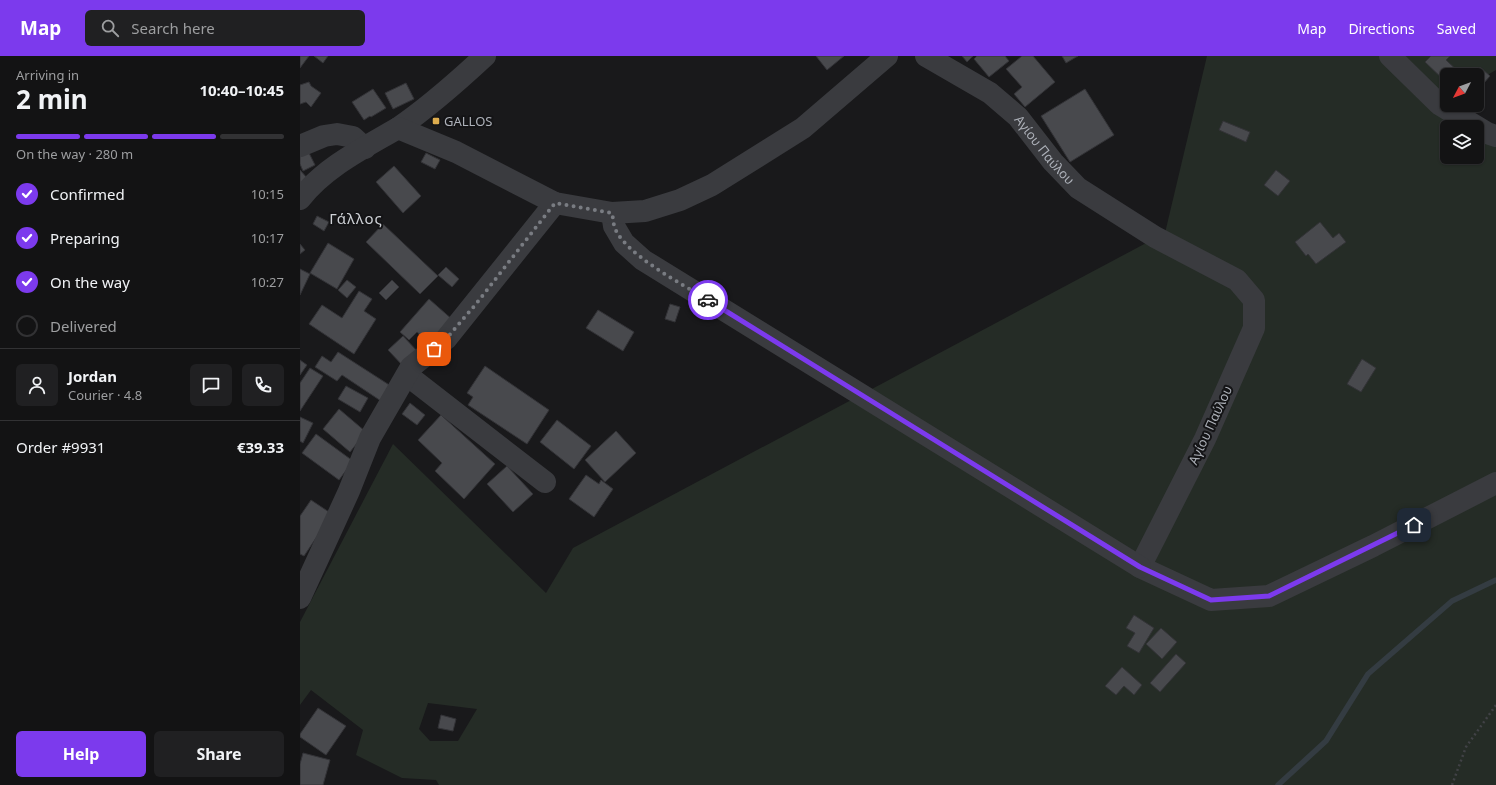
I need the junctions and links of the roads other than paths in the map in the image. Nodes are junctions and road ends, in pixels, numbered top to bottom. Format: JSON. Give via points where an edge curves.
{"nodes":[{"id":1,"x":485,"y":56,"type":"edge"},
{"id":2,"x":887,"y":56,"type":"edge"},
{"id":3,"x":926,"y":56,"type":"edge"},
{"id":4,"x":1390,"y":56,"type":"edge"},
{"id":5,"x":398,"y":128,"type":"junction"},
{"id":6,"x":1496,"y":136,"type":"edge"},
{"id":7,"x":300,"y":146,"type":"edge"},
{"id":8,"x":365,"y":148,"type":"junction"},
{"id":9,"x":300,"y":199,"type":"edge"},
{"id":10,"x":555,"y":203,"type":"junction"},
{"id":11,"x":612,"y":213,"type":"junction"},
{"id":12,"x":407,"y":375,"type":"junction"},
{"id":13,"x":545,"y":482,"type":"dead end"},
{"id":14,"x":1496,"y":482,"type":"edge"},
{"id":15,"x":1140,"y":567,"type":"junction"},
{"id":16,"x":300,"y":598,"type":"edge"}],
"edges":[{"from":1,"to":5,"type":"street","via":[[420,113]]},
{"from":2,"to":11,"type":"street","via":[[803,128],[712,185],[645,212]]},
{"from":3,"to":15,"type":"street","name":"Αγίου Παύλου","via":[[990,93],[1018,117],[1053,162],[1078,188],[1155,237],[1237,280],[1254,300],[1254,328],[1205,439]]},
{"from":4,"to":6,"type":"street","via":[[1439,104]]},
{"from":5,"to":8,"type":"street"},
{"from":5,"to":10,"type":"street","via":[[456,152]]},
{"from":7,"to":8,"type":"street","via":[[324,136],[338,134],[353,137]]},
{"from":8,"to":9,"type":"street","via":[[324,176]]},
{"from":10,"to":11,"type":"street"},
{"from":10,"to":12,"type":"street","via":[[446,339],[411,367]]},
{"from":11,"to":15,"type":"street","via":[[614,226],[624,243],[643,260]]},
{"from":12,"to":13,"type":"street"},
{"from":12,"to":16,"type":"street","via":[[370,438],[349,491]]},
{"from":14,"to":15,"type":"street","via":[[1269,596],[1211,600]]}]}
